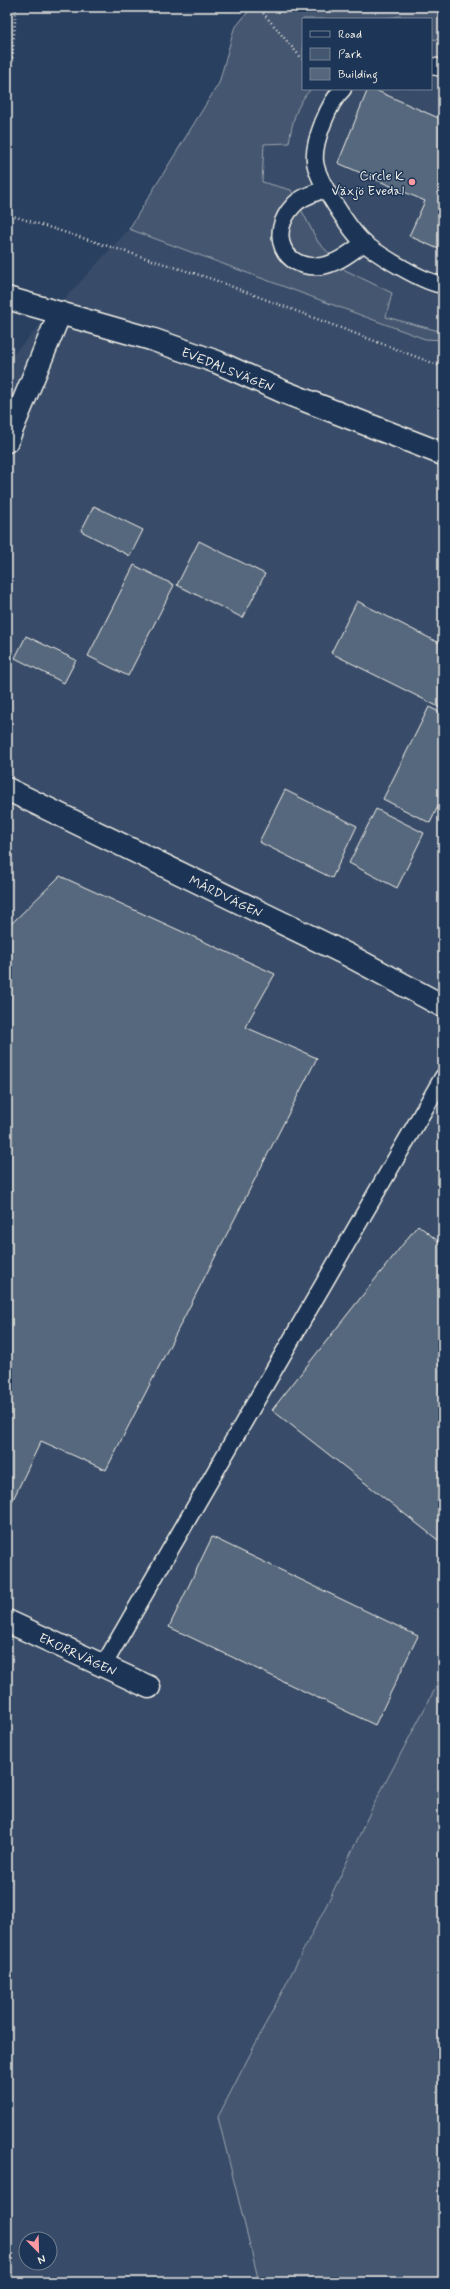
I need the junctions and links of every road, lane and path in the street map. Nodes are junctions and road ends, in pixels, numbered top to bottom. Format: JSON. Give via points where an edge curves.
{"nodes":[{"id":1,"x":16,"y":7,"type":"edge"},
{"id":2,"x":258,"y":7,"type":"edge"},
{"id":3,"x":302,"y":59,"type":"edge"},
{"id":4,"x":432,"y":66,"type":"edge"},
{"id":5,"x":443,"y":68,"type":"edge"},
{"id":6,"x":342,"y":90,"type":"edge"},
{"id":7,"x":7,"y":130,"type":"edge"},
{"id":8,"x":325,"y":189,"type":"junction"},
{"id":9,"x":7,"y":214,"type":"edge"},
{"id":10,"x":364,"y":243,"type":"junction"},
{"id":11,"x":443,"y":285,"type":"edge"},
{"id":12,"x":7,"y":298,"type":"edge"},
{"id":13,"x":60,"y":314,"type":"junction"},
{"id":14,"x":443,"y":367,"type":"edge"},
{"id":15,"x":7,"y":441,"type":"edge"},
{"id":16,"x":443,"y":454,"type":"edge"},
{"id":17,"x":7,"y":789,"type":"edge"},
{"id":18,"x":443,"y":1006,"type":"edge"},
{"id":19,"x":443,"y":1077,"type":"edge"},
{"id":20,"x":7,"y":1620,"type":"edge"},
{"id":21,"x":103,"y":1666,"type":"junction"},
{"id":22,"x":149,"y":1687,"type":"dead end"}],
"edges":[{"from":1,"to":7,"type":"path"},
{"from":2,"to":3,"type":"path"},
{"from":4,"to":5,"type":"lane"},
{"from":6,"to":8,"type":"lane","via":[[334,98],[321,129],[315,161]]},
{"from":8,"to":10,"type":"lane"},
{"from":8,"to":10,"type":"lane","via":[[294,204],[286,214],[280,229],[285,252],[296,262],[321,266],[335,262]]},
{"from":9,"to":14,"type":"path","via":[[212,280]]},
{"from":10,"to":11,"type":"lane","via":[[401,267]]},
{"from":12,"to":13,"type":"street","name":"EVEDALSVÄGEN"},
{"from":13,"to":15,"type":"street"},
{"from":13,"to":16,"type":"street","name":"EVEDALSVÄGEN","via":[[152,339],[217,362],[284,392]]},
{"from":17,"to":18,"type":"street","name":"MÅRDVÄGEN","via":[[348,955]]},
{"from":19,"to":21,"type":"lane"},
{"from":20,"to":21,"type":"street","name":"EKORRVÄGEN"},
{"from":21,"to":22,"type":"street","name":"EKORRVÄGEN"}]}
